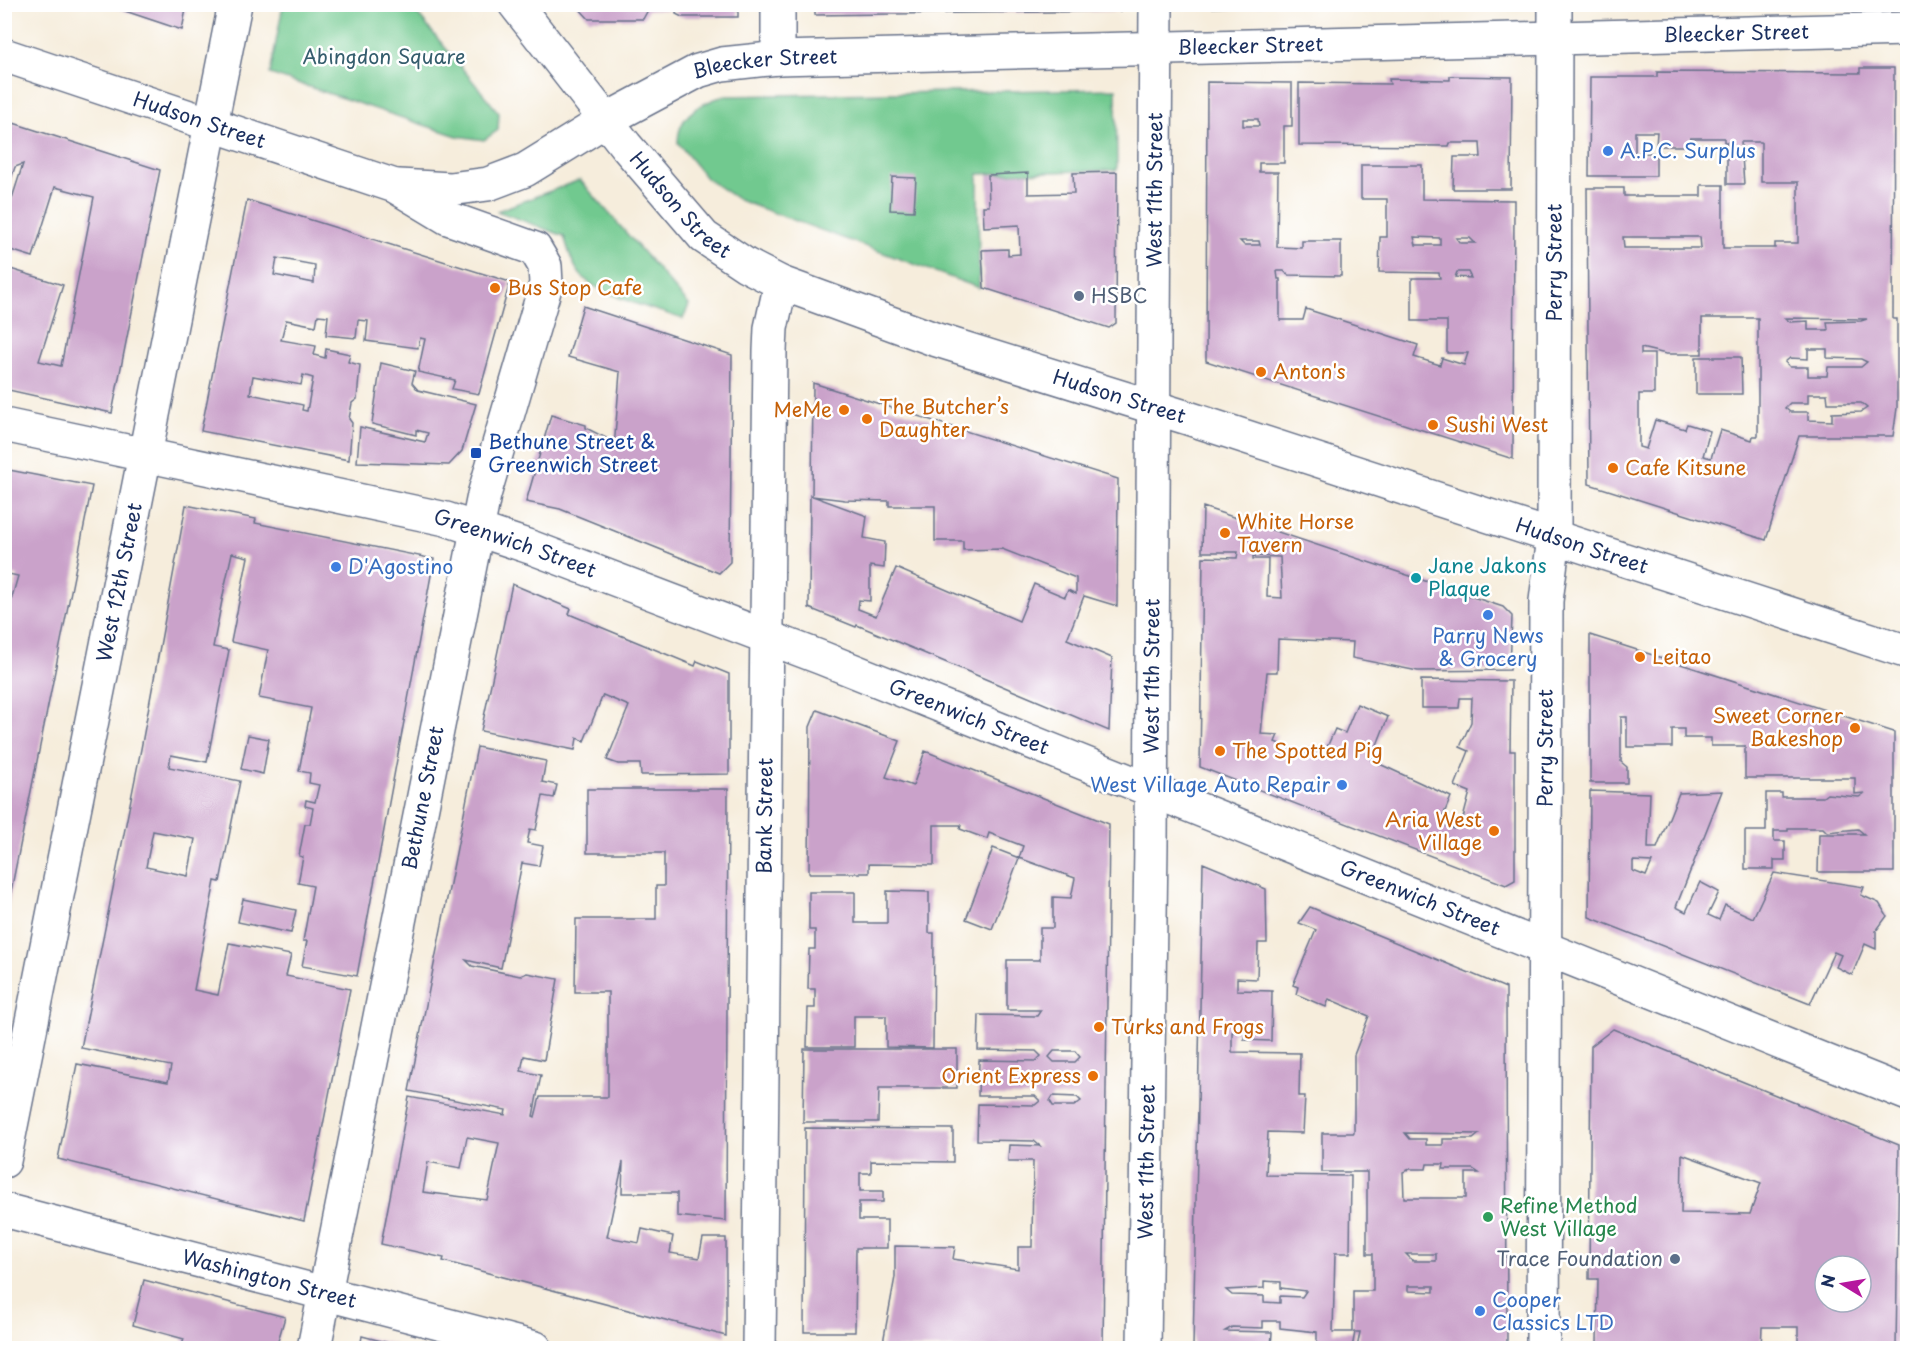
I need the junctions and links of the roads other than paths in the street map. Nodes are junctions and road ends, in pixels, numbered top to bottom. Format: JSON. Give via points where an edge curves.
{"nodes":[{"id":1,"x":235,"y":4,"type":"edge"},
{"id":2,"x":515,"y":4,"type":"edge"},
{"id":3,"x":778,"y":4,"type":"edge"},
{"id":4,"x":1156,"y":4,"type":"edge"},
{"id":5,"x":1555,"y":4,"type":"edge"},
{"id":6,"x":1908,"y":29,"type":"edge"},
{"id":7,"x":1555,"y":37,"type":"junction"},
{"id":8,"x":1156,"y":48,"type":"junction"},
{"id":9,"x":4,"y":55,"type":"edge"},
{"id":10,"x":778,"y":58,"type":"junction"},
{"id":11,"x":606,"y":120,"type":"junction"},
{"id":12,"x":211,"y":124,"type":"junction"},
{"id":13,"x":394,"y":186,"type":"junction"},
{"id":14,"x":539,"y":254,"type":"joint"},
{"id":15,"x":781,"y":283,"type":"junction"},
{"id":16,"x":1154,"y":408,"type":"junction"},
{"id":17,"x":4,"y":425,"type":"edge"},
{"id":18,"x":145,"y":454,"type":"junction"},
{"id":19,"x":477,"y":528,"type":"junction"},
{"id":20,"x":1554,"y":537,"type":"junction"},
{"id":21,"x":766,"y":637,"type":"junction"},
{"id":22,"x":1908,"y":652,"type":"edge"},
{"id":23,"x":1151,"y":788,"type":"junction"},
{"id":24,"x":1545,"y":948,"type":"junction"},
{"id":25,"x":1908,"y":1094,"type":"edge"},
{"id":26,"x":4,"y":1161,"type":"edge"},
{"id":27,"x":4,"y":1210,"type":"edge"},
{"id":28,"x":326,"y":1294,"type":"junction"},
{"id":29,"x":314,"y":1348,"type":"edge"},
{"id":30,"x":535,"y":1348,"type":"edge"},
{"id":31,"x":759,"y":1348,"type":"edge"},
{"id":32,"x":1144,"y":1348,"type":"edge"},
{"id":33,"x":1543,"y":1348,"type":"edge"}],
"edges":[{"from":1,"to":12,"type":"street","name":"West 12th Street"},
{"from":2,"to":11,"type":"street"},
{"from":3,"to":10,"type":"street"},
{"from":4,"to":8,"type":"street","name":"West 11th Street"},
{"from":5,"to":7,"type":"street","name":"Perry Street"},
{"from":6,"to":7,"type":"street","name":"Bleecker Street"},
{"from":7,"to":8,"type":"street","name":"Bleecker Street"},
{"from":7,"to":20,"type":"street","name":"Perry Street"},
{"from":8,"to":10,"type":"street","name":"Bleecker Street"},
{"from":8,"to":16,"type":"street","name":"West 11th Street"},
{"from":9,"to":12,"type":"street","name":"Hudson Street"},
{"from":10,"to":11,"type":"street","name":"Bleecker Street","via":[[722,64],[698,71]]},
{"from":11,"to":13,"type":"street","name":"Hudson Street","via":[[525,170],[488,184],[450,189]]},
{"from":11,"to":15,"type":"street","name":"Hudson Street","via":[[704,237]]},
{"from":12,"to":13,"type":"street","name":"Hudson Street"},
{"from":12,"to":18,"type":"street","name":"West 12th Street"},
{"from":13,"to":14,"type":"street","name":"Hudson Street","via":[[448,218],[527,246]]},
{"from":14,"to":19,"type":"street","name":"Bethune Street","via":[[545,266],[546,284]]},
{"from":15,"to":16,"type":"street","name":"Hudson Street","via":[[934,339]]},
{"from":15,"to":21,"type":"street","name":"Bank Street","via":[[770,351]]},
{"from":16,"to":20,"type":"street","name":"Hudson Street"},
{"from":16,"to":23,"type":"street","name":"West 11th Street"},
{"from":17,"to":18,"type":"street","name":"Greenwich Street"},
{"from":18,"to":19,"type":"street","name":"Greenwich Street"},
{"from":18,"to":26,"type":"street","name":"West 12th Street"},
{"from":19,"to":21,"type":"street","name":"Greenwich Street"},
{"from":19,"to":28,"type":"street","name":"Bethune Street"},
{"from":20,"to":22,"type":"street","name":"Hudson Street"},
{"from":20,"to":24,"type":"street","name":"Perry Street","via":[[1546,601]]},
{"from":21,"to":23,"type":"street","name":"Greenwich Street"},
{"from":21,"to":31,"type":"street","name":"Bank Street"},
{"from":23,"to":24,"type":"street","name":"Greenwich Street"},
{"from":23,"to":32,"type":"street","name":"West 11th Street"},
{"from":24,"to":25,"type":"street","name":"Greenwich Street"},
{"from":24,"to":33,"type":"street","name":"Perry Street"},
{"from":27,"to":28,"type":"street","name":"Washington Street"},
{"from":28,"to":29,"type":"street","name":"Bethune Street"},
{"from":28,"to":30,"type":"street","name":"Washington Street"}]}
